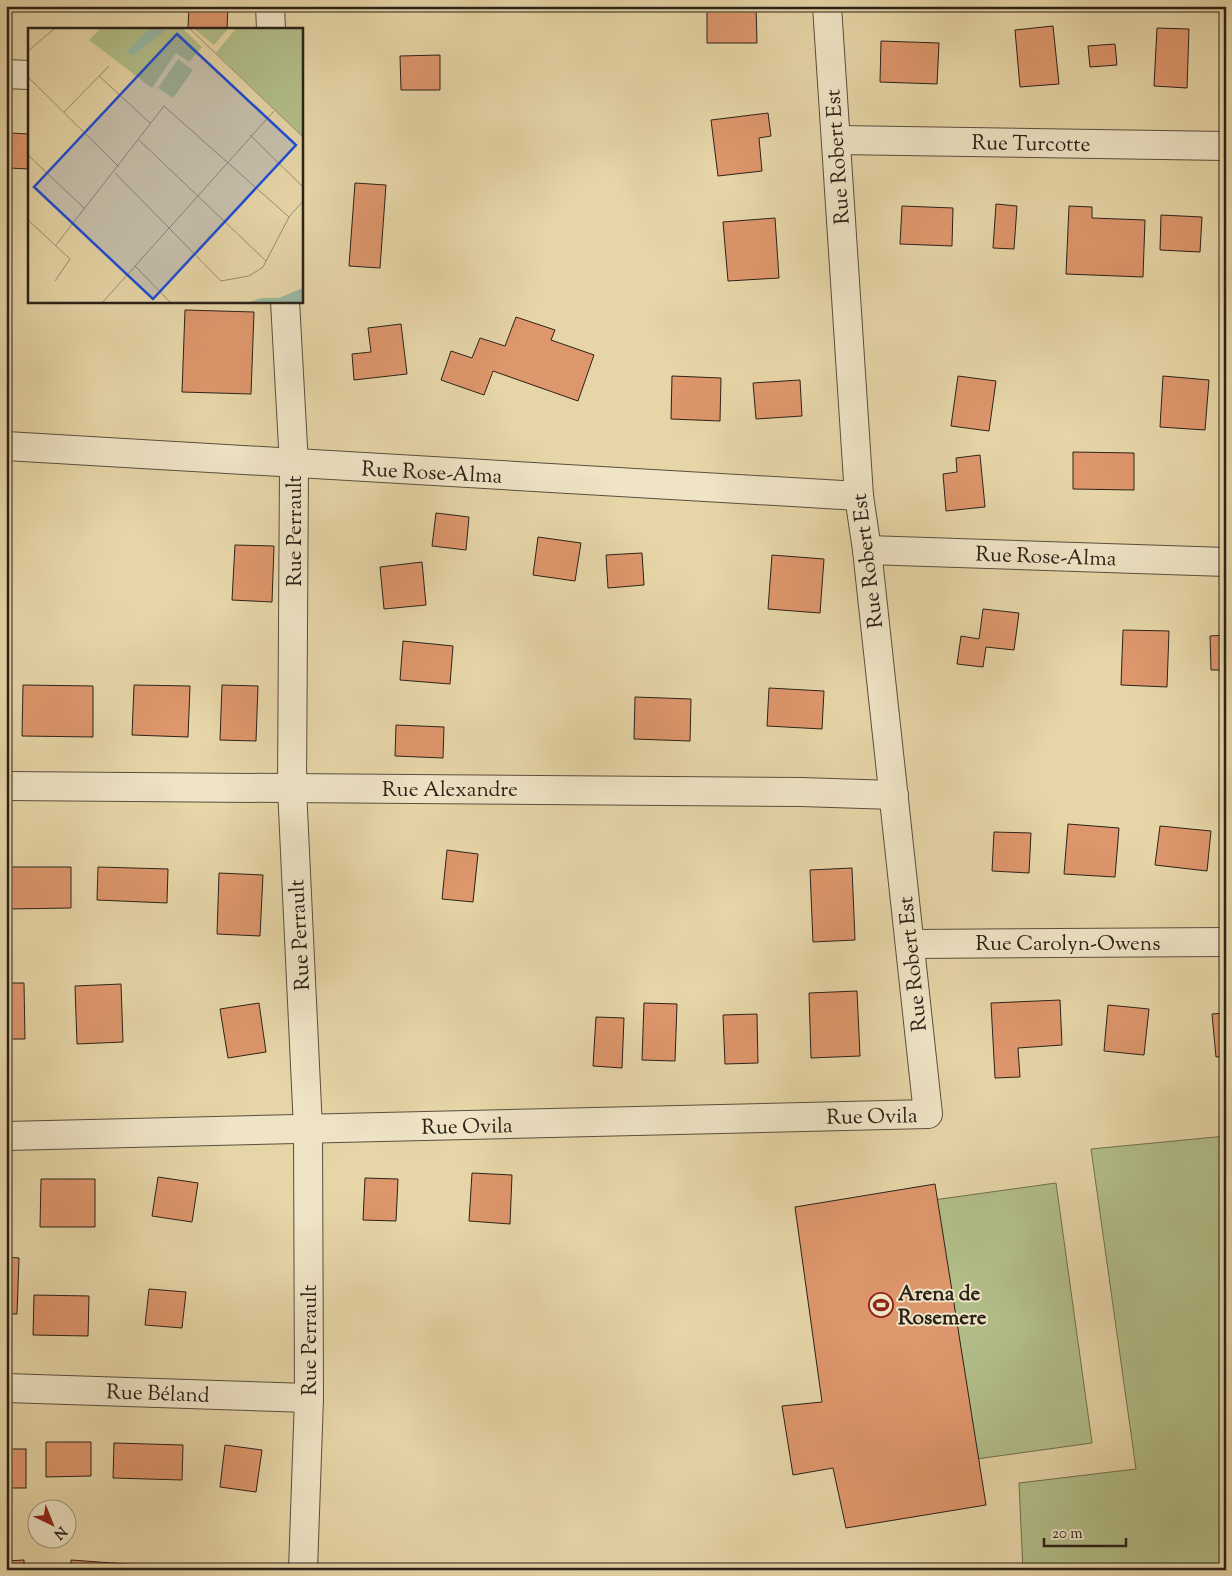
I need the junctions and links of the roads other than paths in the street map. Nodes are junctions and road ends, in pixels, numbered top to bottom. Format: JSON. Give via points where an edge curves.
{"nodes":[{"id":1,"x":270,"y":6,"type":"edge"},
{"id":2,"x":827,"y":6,"type":"edge"},
{"id":3,"x":271,"y":28,"type":"edge"},
{"id":4,"x":6,"y":74,"type":"edge"},
{"id":5,"x":28,"y":75,"type":"edge"},
{"id":6,"x":836,"y":140,"type":"junction"},
{"id":7,"x":1226,"y":146,"type":"edge"},
{"id":8,"x":285,"y":302,"type":"edge"},
{"id":9,"x":6,"y":446,"type":"edge"},
{"id":10,"x":294,"y":465,"type":"junction"},
{"id":11,"x":859,"y":496,"type":"junction"},
{"id":12,"x":867,"y":550,"type":"junction"},
{"id":13,"x":1226,"y":562,"type":"edge"},
{"id":14,"x":6,"y":786,"type":"edge"},
{"id":15,"x":292,"y":788,"type":"junction"},
{"id":16,"x":894,"y":795,"type":"junction"},
{"id":17,"x":1226,"y":942,"type":"edge"},
{"id":18,"x":910,"y":944,"type":"junction"},
{"id":19,"x":928,"y":1114,"type":"joint"},
{"id":20,"x":308,"y":1129,"type":"junction"},
{"id":21,"x":6,"y":1136,"type":"edge"},
{"id":22,"x":6,"y":1388,"type":"edge"},
{"id":23,"x":309,"y":1398,"type":"junction"},
{"id":24,"x":304,"y":1570,"type":"edge"}],
"edges":[{"from":1,"to":3,"type":"street"},
{"from":2,"to":6,"type":"street","name":"Rue Robert Est"},
{"from":4,"to":5,"type":"street"},
{"from":6,"to":7,"type":"street","name":"Rue Turcotte"},
{"from":6,"to":11,"type":"street","name":"Rue Robert Est"},
{"from":8,"to":10,"type":"street","name":"Rue Perrault"},
{"from":9,"to":10,"type":"street","name":"Rue Rose-Alma"},
{"from":10,"to":11,"type":"street","name":"Rue Rose-Alma"},
{"from":10,"to":15,"type":"street","name":"Rue Perrault"},
{"from":11,"to":12,"type":"street","name":"Rue Robert Est"},
{"from":12,"to":13,"type":"street","name":"Rue Rose-Alma"},
{"from":12,"to":16,"type":"street","name":"Rue Robert Est"},
{"from":14,"to":15,"type":"street","name":"Rue Alexandre"},
{"from":15,"to":16,"type":"street","name":"Rue Alexandre"},
{"from":15,"to":20,"type":"street","name":"Rue Perrault"},
{"from":16,"to":18,"type":"street","name":"Rue Robert Est"},
{"from":17,"to":18,"type":"street","name":"Rue Carolyn-Owens"},
{"from":18,"to":19,"type":"street","name":"Rue Robert Est"},
{"from":19,"to":20,"type":"street","name":"Rue Ovila"},
{"from":20,"to":21,"type":"street","name":"Rue Ovila"},
{"from":20,"to":23,"type":"street","name":"Rue Perrault"},
{"from":22,"to":23,"type":"street","name":"Rue Béland"},
{"from":23,"to":24,"type":"street","name":"Rue Perrault"}]}
